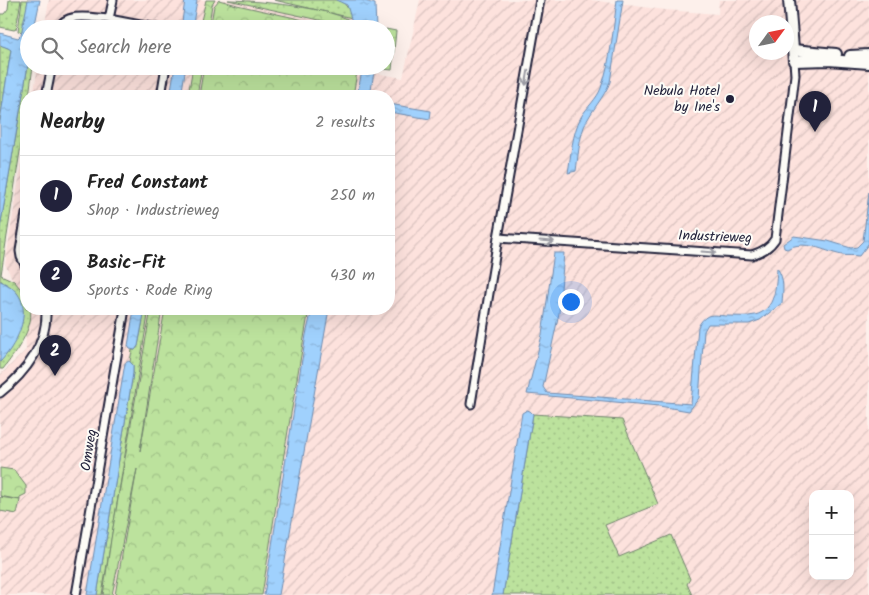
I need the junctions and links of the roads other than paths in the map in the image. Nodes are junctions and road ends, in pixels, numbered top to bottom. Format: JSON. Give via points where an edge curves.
{"nodes":[{"id":1,"x":112,"y":0,"type":"edge"},
{"id":2,"x":540,"y":0,"type":"edge"},
{"id":3,"x":789,"y":0,"type":"edge"},
{"id":4,"x":790,"y":15,"type":"edge"},
{"id":5,"x":109,"y":19,"type":"junction"},
{"id":6,"x":65,"y":20,"type":"edge"},
{"id":7,"x":114,"y":20,"type":"edge"},
{"id":8,"x":869,"y":55,"type":"edge"},
{"id":9,"x":794,"y":56,"type":"junction"},
{"id":10,"x":869,"y":63,"type":"edge"},
{"id":11,"x":50,"y":75,"type":"edge"},
{"id":12,"x":164,"y":75,"type":"edge"},
{"id":13,"x":47,"y":90,"type":"edge"},
{"id":14,"x":162,"y":90,"type":"edge"},
{"id":15,"x":498,"y":238,"type":"junction"},
{"id":16,"x":45,"y":315,"type":"edge"},
{"id":17,"x":124,"y":315,"type":"edge"},
{"id":18,"x":0,"y":393,"type":"edge"},
{"id":19,"x":472,"y":404,"type":"dead end"},
{"id":20,"x":76,"y":595,"type":"edge"}],
"edges":[{"from":1,"to":5,"type":"street"},
{"from":2,"to":15,"type":"street","one_way":true},
{"from":3,"to":4,"type":"street","name":"Industrieweg"},
{"from":5,"to":6,"type":"street"},
{"from":5,"to":7,"type":"street"},
{"from":8,"to":9,"type":"street"},
{"from":9,"to":10,"type":"street"},
{"from":15,"to":9,"type":"street","name":"Industrieweg","one_way":true,"via":[[752,255],[769,247],[777,228],[795,75]]},
{"from":11,"to":13,"type":"street"},
{"from":12,"to":14,"type":"street"},
{"from":15,"to":19,"type":"street"},
{"from":16,"to":18,"type":"street","via":[[36,352],[19,376]]},
{"from":17,"to":20,"type":"street","name":"Omweg"}]}
